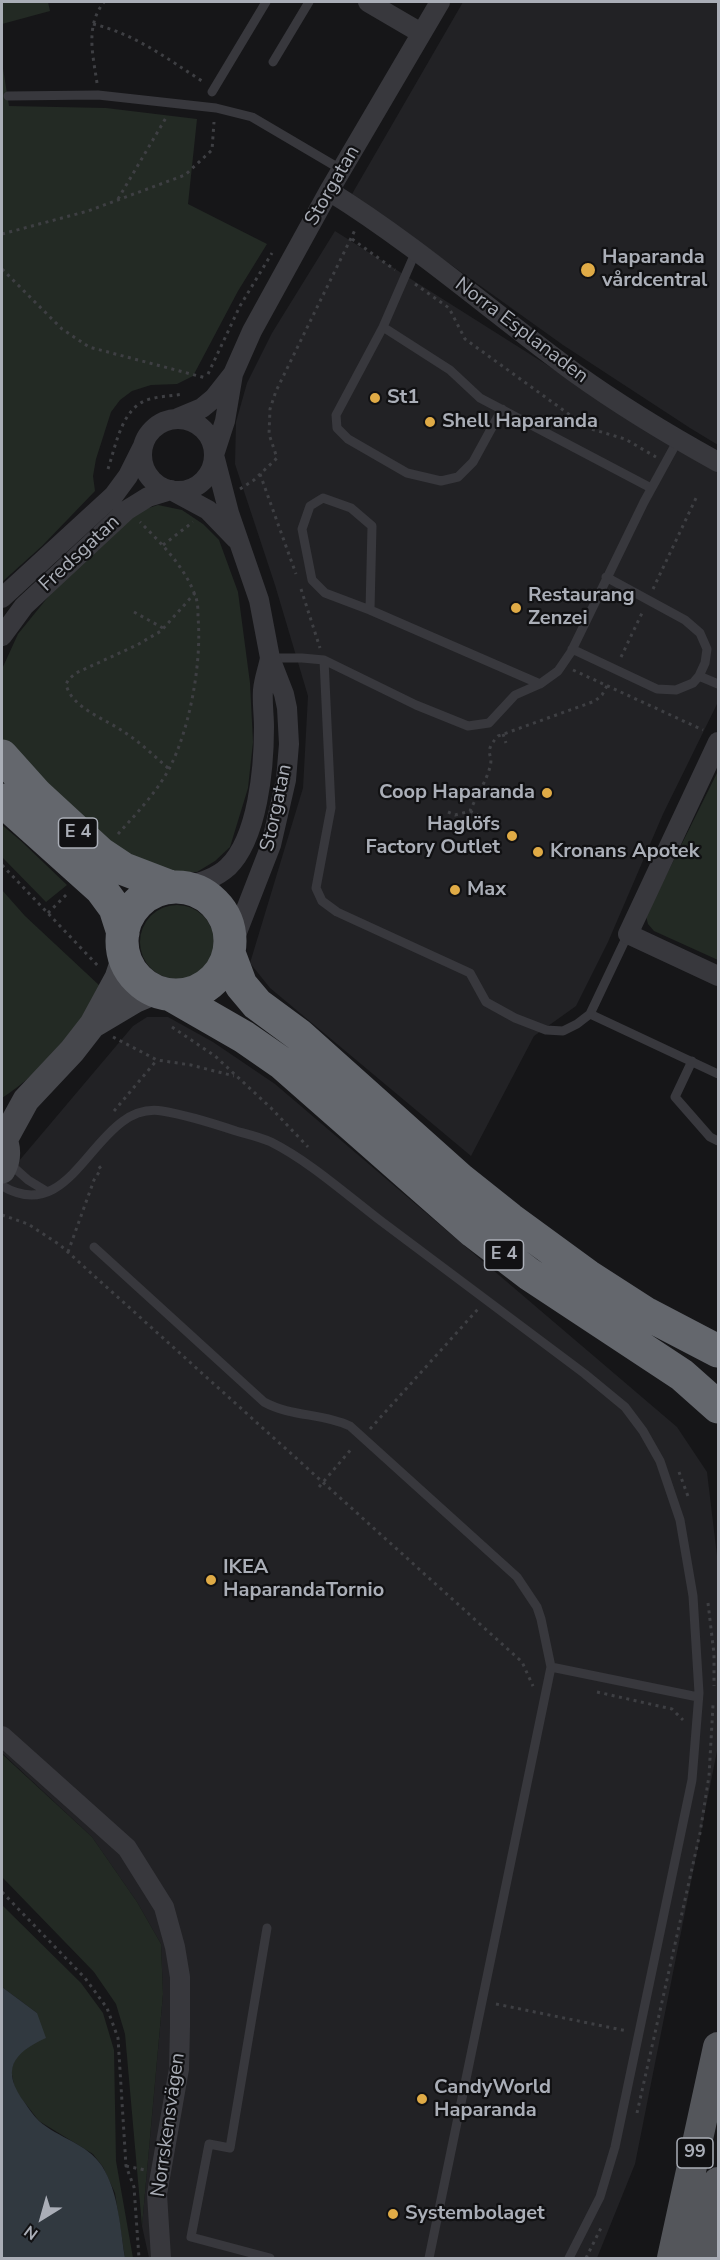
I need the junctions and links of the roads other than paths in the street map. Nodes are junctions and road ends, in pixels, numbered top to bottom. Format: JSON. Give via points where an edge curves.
{"nodes":[{"id":1,"x":266,"y":2,"type":"edge"},
{"id":2,"x":309,"y":2,"type":"edge"},
{"id":3,"x":368,"y":2,"type":"edge"},
{"id":4,"x":440,"y":2,"type":"edge"},
{"id":5,"x":422,"y":33,"type":"junction"},
{"id":6,"x":273,"y":62,"type":"dead end"},
{"id":7,"x":213,"y":90,"type":"road end"},
{"id":8,"x":8,"y":96,"type":"dead end"},
{"id":9,"x":342,"y":170,"type":"junction"},
{"id":10,"x":329,"y":191,"type":"junction"},
{"id":11,"x":416,"y":251,"type":"junction"},
{"id":12,"x":383,"y":327,"type":"junction"},
{"id":13,"x":233,"y":374,"type":"junction"},
{"id":14,"x":502,"y":409,"type":"junction"},
{"id":15,"x":178,"y":418,"type":"junction"},
{"id":16,"x":678,"y":440,"type":"junction"},
{"id":17,"x":142,"y":448,"type":"junction"},
{"id":18,"x":214,"y":455,"type":"junction"},
{"id":19,"x":718,"y":462,"type":"edge"},
{"id":20,"x":651,"y":488,"type":"junction"},
{"id":21,"x":171,"y":490,"type":"junction"},
{"id":22,"x":238,"y":540,"type":"junction"},
{"id":23,"x":606,"y":577,"type":"junction"},
{"id":24,"x":2,"y":598,"type":"edge"},
{"id":25,"x":370,"y":610,"type":"junction"},
{"id":26,"x":2,"y":636,"type":"edge"},
{"id":27,"x":572,"y":649,"type":"junction"},
{"id":28,"x":270,"y":658,"type":"junction"},
{"id":29,"x":324,"y":660,"type":"junction"},
{"id":30,"x":699,"y":676,"type":"junction"},
{"id":31,"x":540,"y":684,"type":"junction"},
{"id":32,"x":718,"y":684,"type":"edge"},
{"id":33,"x":713,"y":737,"type":"edge"},
{"id":34,"x":2,"y":756,"type":"edge"},
{"id":35,"x":2,"y":800,"type":"edge"},
{"id":36,"x":176,"y":888,"type":"junction"},
{"id":37,"x":628,"y":934,"type":"junction"},
{"id":38,"x":229,"y":953,"type":"junction"},
{"id":39,"x":117,"y":954,"type":"junction"},
{"id":40,"x":718,"y":976,"type":"edge"},
{"id":41,"x":165,"y":1004,"type":"junction"},
{"id":42,"x":590,"y":1014,"type":"junction"},
{"id":43,"x":93,"y":1024,"type":"junction"},
{"id":44,"x":692,"y":1061,"type":"junction"},
{"id":45,"x":718,"y":1074,"type":"edge"},
{"id":46,"x":718,"y":1141,"type":"edge"},
{"id":47,"x":3,"y":1144,"type":"edge"},
{"id":48,"x":2,"y":1186,"type":"edge"},
{"id":49,"x":46,"y":1191,"type":"junction"},
{"id":50,"x":94,"y":1247,"type":"dead end"},
{"id":51,"x":718,"y":1351,"type":"edge"},
{"id":52,"x":718,"y":1407,"type":"edge"},
{"id":53,"x":551,"y":1667,"type":"junction"},
{"id":54,"x":698,"y":1697,"type":"junction"},
{"id":55,"x":2,"y":1736,"type":"edge"},
{"id":56,"x":267,"y":1928,"type":"dead end"},
{"id":57,"x":718,"y":2047,"type":"edge"},
{"id":58,"x":718,"y":2182,"type":"edge"},
{"id":59,"x":161,"y":2259,"type":"edge"},
{"id":60,"x":270,"y":2259,"type":"edge"},
{"id":61,"x":429,"y":2259,"type":"edge"},
{"id":62,"x":569,"y":2259,"type":"edge"},
{"id":63,"x":672,"y":2259,"type":"edge"},
{"id":64,"x":702,"y":2259,"type":"edge"}],
"edges":[{"from":1,"to":7,"type":"lane"},
{"from":2,"to":6,"type":"lane"},
{"from":3,"to":5,"type":"street"},
{"from":4,"to":5,"type":"street","name":"Storgatan"},
{"from":5,"to":9,"type":"street","name":"Storgatan"},
{"from":8,"to":9,"type":"lane","via":[[98,95],[216,108],[252,117]]},
{"from":9,"to":10,"type":"street","name":"Storgatan"},
{"from":10,"to":11,"type":"street","name":"Norra Esplanaden"},
{"from":10,"to":13,"type":"street","name":"Storgatan","via":[[252,331]]},
{"from":11,"to":12,"type":"lane"},
{"from":11,"to":16,"type":"street","name":"Norra Esplanaden","via":[[574,373]]},
{"from":12,"to":14,"type":"lane","via":[[450,370],[480,398]]},
{"from":12,"to":14,"type":"lane","via":[[336,415],[337,428],[348,439],[407,473],[441,482],[459,477],[473,462]]},
{"from":13,"to":15,"type":"street","name":"Storgatan","via":[[202,408]]},
{"from":13,"to":18,"type":"street","name":"Storgatan"},
{"from":14,"to":20,"type":"lane"},
{"from":15,"to":17,"type":"street","name":"Storgatan","via":[[152,429]]},
{"from":15,"to":18,"type":"street","name":"Storgatan","via":[[203,429]]},
{"from":16,"to":19,"type":"street","name":"Norra Esplanaden"},
{"from":16,"to":20,"type":"lane"},
{"from":17,"to":21,"type":"street","name":"Storgatan","via":[[147,475]]},
{"from":17,"to":24,"type":"street","name":"Fredsgatan","via":[[114,495]]},
{"from":18,"to":21,"type":"street","name":"Storgatan","via":[[212,468],[198,485]]},
{"from":18,"to":22,"type":"street","name":"Storgatan"},
{"from":20,"to":23,"type":"lane"},
{"from":21,"to":22,"type":"street","name":"Storgatan","via":[[208,510]]},
{"from":21,"to":26,"type":"street","name":"Fredsgatan","via":[[148,497],[128,510],[24,606]]},
{"from":22,"to":28,"type":"street","name":"Storgatan","via":[[259,600]]},
{"from":23,"to":27,"type":"lane"},
{"from":23,"to":30,"type":"lane","via":[[685,620],[700,633],[707,649]]},
{"from":25,"to":25,"type":"lane","via":[[372,526],[351,508],[323,498],[310,506],[302,529],[312,580],[325,593]]},
{"from":25,"to":31,"type":"lane"},
{"from":27,"to":30,"type":"lane","via":[[657,689],[676,690]]},
{"from":27,"to":31,"type":"lane","via":[[558,671]]},
{"from":28,"to":29,"type":"lane"},
{"from":28,"to":36,"type":"street","name":"Storgatan","via":[[263,690],[260,779],[242,848],[227,868],[213,878]]},
{"from":28,"to":38,"type":"street","name":"Storgatan","via":[[287,708],[290,744],[286,780],[271,845]]},
{"from":29,"to":31,"type":"lane","via":[[468,726],[489,723],[515,695]]},
{"from":29,"to":42,"type":"lane","via":[[331,808],[316,888],[322,901],[337,912],[470,973],[486,1002],[526,1022],[546,1030],[563,1031]]},
{"from":30,"to":32,"type":"lane"},
{"from":33,"to":37,"type":"street"},
{"from":34,"to":36,"type":"highway","number":"E 4","via":[[37,795],[100,853],[131,872]]},
{"from":35,"to":39,"type":"highway","number":"E 4","via":[[101,889],[115,908]]},
{"from":36,"to":38,"type":"highway","number":"E 4","via":[[201,893],[219,908],[229,929]]},
{"from":36,"to":39,"type":"highway","via":[[155,892],[140,902],[130,914]]},
{"from":37,"to":40,"type":"street"},
{"from":37,"to":42,"type":"lane"},
{"from":38,"to":41,"type":"highway","via":[[222,970],[210,983]]},
{"from":38,"to":51,"type":"highway","number":"E 4","via":[[238,980],[257,1004],[299,1035],[461,1180],[588,1276],[647,1314]]},
{"from":39,"to":41,"type":"highway","number":"E 4"},
{"from":39,"to":43,"type":"street","via":[[118,978]]},
{"from":41,"to":43,"type":"street","via":[[136,999]]},
{"from":41,"to":52,"type":"highway","number":"E 4","via":[[244,1036],[283,1064],[474,1232],[682,1375]]},
{"from":42,"to":44,"type":"lane"},
{"from":43,"to":47,"type":"street","via":[[26,1101]]},
{"from":44,"to":45,"type":"lane"},
{"from":44,"to":46,"type":"lane","via":[[675,1097]]},
{"from":47,"to":49,"type":"lane","via":[[21,1174]]},
{"from":48,"to":49,"type":"lane","via":[[25,1196],[34,1197]]},
{"from":49,"to":54,"type":"lane","via":[[72,1176],[122,1120],[141,1110],[160,1110],[276,1145],[585,1374],[625,1407],[660,1461],[680,1520],[693,1596]]},
{"from":50,"to":53,"type":"lane","via":[[264,1402],[287,1412],[351,1426],[517,1577],[537,1607]]},
{"from":53,"to":54,"type":"lane"},
{"from":53,"to":61,"type":"lane"},
{"from":54,"to":62,"type":"lane","via":[[692,1780],[615,2147],[600,2197]]},
{"from":55,"to":59,"type":"street","name":"Norrskensvägen","via":[[127,1848],[164,1906],[180,1977],[180,2026],[179,2069],[157,2194]]},
{"from":56,"to":60,"type":"lane","via":[[230,2148],[208,2144],[191,2237]]},
{"from":57,"to":63,"type":"main road","number":"99"},
{"from":58,"to":64,"type":"main road","number":"99"}]}
